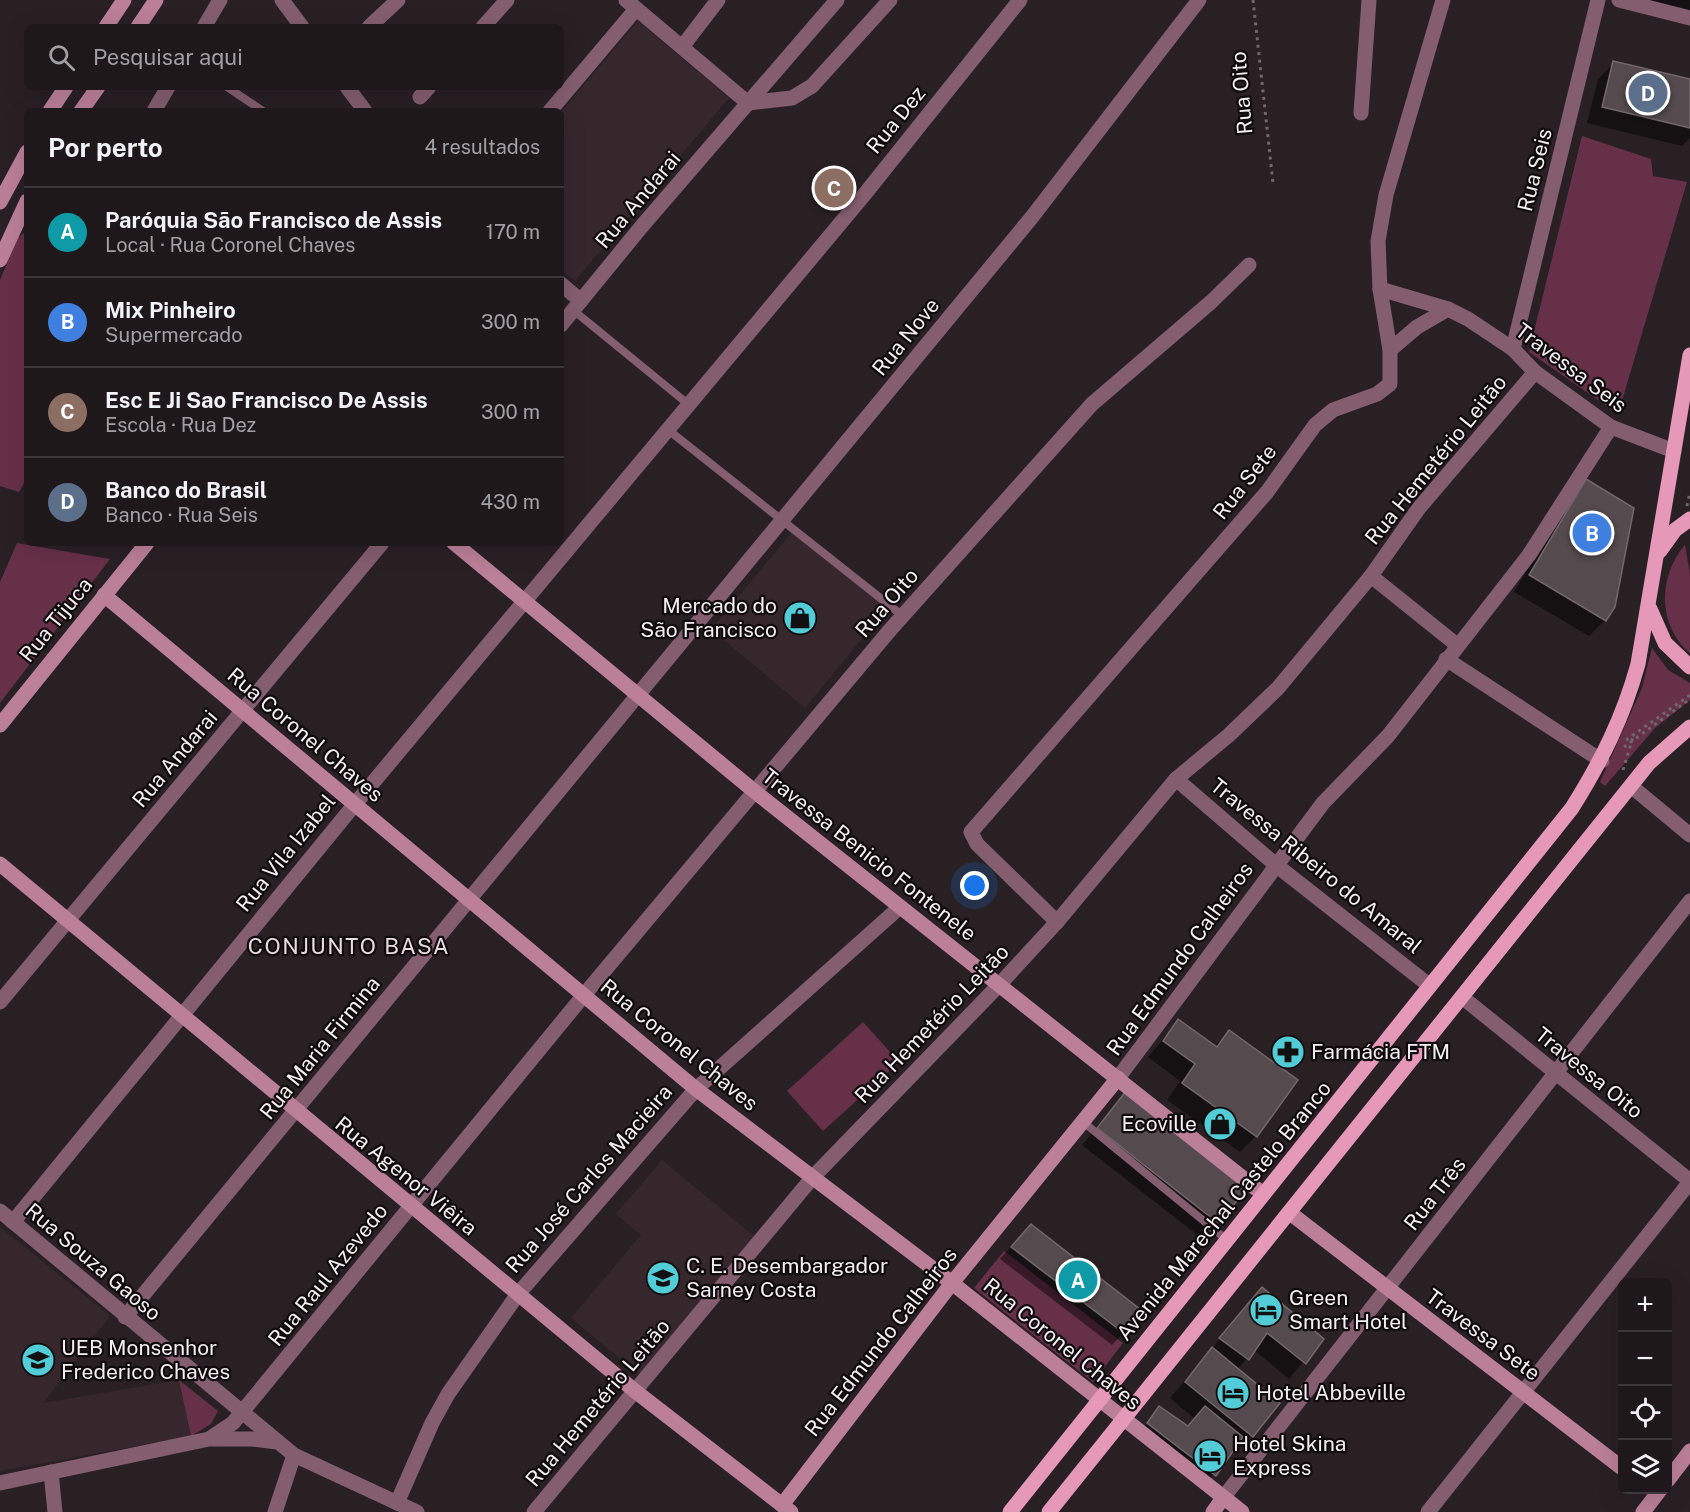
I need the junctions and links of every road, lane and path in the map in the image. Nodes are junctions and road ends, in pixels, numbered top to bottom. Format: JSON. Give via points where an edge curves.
{"nodes":[{"id":1,"x":124,"y":0,"type":"edge"},
{"id":2,"x":156,"y":0,"type":"edge"},
{"id":3,"x":220,"y":0,"type":"edge"},
{"id":4,"x":282,"y":0,"type":"edge"},
{"id":5,"x":398,"y":0,"type":"edge"},
{"id":6,"x":507,"y":0,"type":"edge"},
{"id":7,"x":718,"y":0,"type":"edge"},
{"id":8,"x":837,"y":0,"type":"edge"},
{"id":9,"x":890,"y":0,"type":"edge"},
{"id":10,"x":1020,"y":0,"type":"edge"},
{"id":11,"x":1199,"y":0,"type":"edge"},
{"id":12,"x":1253,"y":0,"type":"edge"},
{"id":13,"x":1369,"y":0,"type":"edge"},
{"id":14,"x":1443,"y":0,"type":"edge"},
{"id":15,"x":1598,"y":0,"type":"edge"},
{"id":16,"x":1619,"y":0,"type":"edge"},
{"id":17,"x":631,"y":4,"type":"edge"},
{"id":18,"x":1690,"y":18,"type":"edge"},
{"id":19,"x":108,"y":24,"type":"edge"},
{"id":20,"x":140,"y":24,"type":"edge"},
{"id":21,"x":206,"y":24,"type":"edge"},
{"id":22,"x":300,"y":24,"type":"edge"},
{"id":23,"x":372,"y":24,"type":"edge"},
{"id":24,"x":486,"y":24,"type":"edge"},
{"id":25,"x":682,"y":46,"type":"junction"},
{"id":26,"x":64,"y":90,"type":"edge"},
{"id":27,"x":96,"y":90,"type":"edge"},
{"id":28,"x":166,"y":90,"type":"edge"},
{"id":29,"x":232,"y":90,"type":"edge"},
{"id":30,"x":349,"y":90,"type":"edge"},
{"id":31,"x":748,"y":103,"type":"junction"},
{"id":32,"x":52,"y":108,"type":"edge"},
{"id":33,"x":83,"y":108,"type":"edge"},
{"id":34,"x":156,"y":108,"type":"edge"},
{"id":35,"x":258,"y":108,"type":"edge"},
{"id":36,"x":363,"y":108,"type":"edge"},
{"id":37,"x":552,"y":108,"type":"edge"},
{"id":38,"x":1361,"y":113,"type":"dead end"},
{"id":39,"x":24,"y":158,"type":"edge"},
{"id":40,"x":1273,"y":183,"type":"dead end"},
{"id":41,"x":0,"y":202,"type":"edge"},
{"id":42,"x":23,"y":216,"type":"edge"},
{"id":43,"x":0,"y":260,"type":"edge"},
{"id":44,"x":1249,"y":265,"type":"dead end"},
{"id":45,"x":564,"y":288,"type":"edge"},
{"id":46,"x":1380,"y":289,"type":"junction"},
{"id":47,"x":577,"y":305,"type":"junction"},
{"id":48,"x":1448,"y":309,"type":"junction"},
{"id":49,"x":564,"y":321,"type":"edge"},
{"id":50,"x":1513,"y":349,"type":"junction"},
{"id":51,"x":1390,"y":350,"type":"junction"},
{"id":52,"x":1690,"y":355,"type":"edge"},
{"id":53,"x":1535,"y":372,"type":"junction"},
{"id":54,"x":688,"y":404,"type":"junction"},
{"id":55,"x":1611,"y":427,"type":"junction"},
{"id":56,"x":667,"y":429,"type":"junction"},
{"id":57,"x":1674,"y":451,"type":"junction"},
{"id":58,"x":1690,"y":519,"type":"edge"},
{"id":59,"x":782,"y":520,"type":"junction"},
{"id":60,"x":145,"y":546,"type":"edge"},
{"id":61,"x":380,"y":546,"type":"edge"},
{"id":62,"x":458,"y":546,"type":"edge"},
{"id":63,"x":1657,"y":557,"type":"junction"},
{"id":64,"x":1371,"y":576,"type":"junction"},
{"id":65,"x":104,"y":595,"type":"junction"},
{"id":66,"x":524,"y":602,"type":"junction"},
{"id":67,"x":1649,"y":606,"type":"junction"},
{"id":68,"x":903,"y":616,"type":"junction"},
{"id":69,"x":1457,"y":645,"type":"junction"},
{"id":70,"x":1446,"y":659,"type":"junction"},
{"id":71,"x":1690,"y":667,"type":"edge"},
{"id":72,"x":639,"y":695,"type":"junction"},
{"id":73,"x":1690,"y":697,"type":"edge"},
{"id":74,"x":243,"y":711,"type":"junction"},
{"id":75,"x":0,"y":725,"type":"edge"},
{"id":76,"x":1690,"y":727,"type":"edge"},
{"id":77,"x":1633,"y":737,"type":"dead end"},
{"id":78,"x":1612,"y":740,"type":"junction"},
{"id":79,"x":1602,"y":761,"type":"junction"},
{"id":80,"x":1176,"y":779,"type":"junction"},
{"id":81,"x":1630,"y":786,"type":"junction"},
{"id":82,"x":754,"y":791,"type":"junction"},
{"id":83,"x":355,"y":804,"type":"junction"},
{"id":84,"x":1690,"y":835,"type":"edge"},
{"id":85,"x":0,"y":864,"type":"edge"},
{"id":86,"x":1276,"y":865,"type":"junction"},
{"id":87,"x":470,"y":899,"type":"junction"},
{"id":88,"x":1690,"y":901,"type":"edge"},
{"id":89,"x":900,"y":907,"type":"junction"},
{"id":90,"x":67,"y":921,"type":"junction"},
{"id":91,"x":1057,"y":922,"type":"junction"},
{"id":92,"x":999,"y":985,"type":"junction"},
{"id":93,"x":1430,"y":986,"type":"junction"},
{"id":94,"x":584,"y":995,"type":"junction"},
{"id":95,"x":1462,"y":997,"type":"junction"},
{"id":96,"x":0,"y":1002,"type":"edge"},
{"id":97,"x":181,"y":1015,"type":"junction"},
{"id":98,"x":1557,"y":1074,"type":"junction"},
{"id":99,"x":1118,"y":1078,"type":"junction"},
{"id":100,"x":696,"y":1089,"type":"junction"},
{"id":101,"x":296,"y":1112,"type":"junction"},
{"id":102,"x":1082,"y":1121,"type":"junction"},
{"id":103,"x":813,"y":1177,"type":"junction"},
{"id":104,"x":1690,"y":1181,"type":"edge"},
{"id":105,"x":1263,"y":1194,"type":"junction"},
{"id":106,"x":411,"y":1207,"type":"junction"},
{"id":107,"x":0,"y":1212,"type":"edge"},
{"id":108,"x":1290,"y":1213,"type":"junction"},
{"id":109,"x":13,"y":1222,"type":"junction"},
{"id":110,"x":1227,"y":1240,"type":"junction"},
{"id":111,"x":952,"y":1283,"type":"junction"},
{"id":112,"x":1387,"y":1288,"type":"junction"},
{"id":113,"x":518,"y":1294,"type":"junction"},
{"id":114,"x":125,"y":1317,"type":"junction"},
{"id":115,"x":634,"y":1391,"type":"junction"},
{"id":116,"x":1522,"y":1391,"type":"junction"},
{"id":117,"x":1099,"y":1401,"type":"junction"},
{"id":118,"x":242,"y":1414,"type":"junction"},
{"id":119,"x":1123,"y":1420,"type":"junction"},
{"id":120,"x":209,"y":1439,"type":"junction"},
{"id":121,"x":278,"y":1443,"type":"junction"},
{"id":122,"x":1690,"y":1451,"type":"edge"},
{"id":123,"x":294,"y":1455,"type":"junction"},
{"id":124,"x":1618,"y":1464,"type":"edge"},
{"id":125,"x":51,"y":1472,"type":"junction"},
{"id":126,"x":1672,"y":1475,"type":"edge"},
{"id":127,"x":0,"y":1483,"type":"edge"},
{"id":128,"x":1654,"y":1494,"type":"edge"},
{"id":129,"x":1224,"y":1498,"type":"junction"},
{"id":130,"x":397,"y":1503,"type":"junction"},
{"id":131,"x":783,"y":1510,"type":"edge"},
{"id":132,"x":54,"y":1512,"type":"edge"},
{"id":133,"x":275,"y":1512,"type":"edge"},
{"id":134,"x":417,"y":1512,"type":"edge"},
{"id":135,"x":534,"y":1512,"type":"edge"},
{"id":136,"x":1010,"y":1512,"type":"edge"},
{"id":137,"x":1049,"y":1512,"type":"edge"},
{"id":138,"x":1213,"y":1512,"type":"edge"},
{"id":139,"x":1242,"y":1512,"type":"edge"},
{"id":140,"x":1428,"y":1512,"type":"edge"},
{"id":141,"x":1643,"y":1512,"type":"edge"}],
"edges":[{"from":1,"to":19,"type":"street"},
{"from":2,"to":20,"type":"street"},
{"from":3,"to":21,"type":"street"},
{"from":4,"to":22,"type":"street"},
{"from":5,"to":23,"type":"street"},
{"from":6,"to":24,"type":"street"},
{"from":7,"to":25,"type":"street"},
{"from":8,"to":31,"type":"street","name":"Rua Andarai"},
{"from":9,"to":31,"type":"street","via":[[812,86],[792,98]]},
{"from":10,"to":54,"type":"street","name":"Rua Dez","via":[[864,195]]},
{"from":11,"to":59,"type":"street","name":"Rua Nove","via":[[1032,217]]},
{"from":12,"to":40,"type":"path","name":"Rua Oito"},
{"from":13,"to":38,"type":"street"},
{"from":14,"to":46,"type":"street","name":"Rua Sete","via":[[1386,195],[1378,241]]},
{"from":15,"to":50,"type":"street","name":"Rua Seis"},
{"from":16,"to":18,"type":"street"},
{"from":17,"to":25,"type":"street"},
{"from":17,"to":37,"type":"street"},
{"from":25,"to":31,"type":"street"},
{"from":26,"to":32,"type":"street"},
{"from":27,"to":33,"type":"street"},
{"from":28,"to":34,"type":"street"},
{"from":29,"to":35,"type":"lane"},
{"from":30,"to":36,"type":"street"},
{"from":31,"to":47,"type":"street","name":"Rua Andarai"},
{"from":39,"to":41,"type":"street"},
{"from":42,"to":43,"type":"street"},
{"from":44,"to":68,"type":"street","name":"Rua Oito","via":[[1092,404]]},
{"from":45,"to":47,"type":"street"},
{"from":46,"to":48,"type":"street","name":"Travessa Seis"},
{"from":46,"to":51,"type":"street","name":"Rua Sete"},
{"from":47,"to":49,"type":"street","name":"Rua Andarai"},
{"from":47,"to":54,"type":"lane"},
{"from":48,"to":50,"type":"street","name":"Travessa Seis"},
{"from":48,"to":51,"type":"street","via":[[1417,327]]},
{"from":50,"to":53,"type":"street","name":"Travessa Seis"},
{"from":51,"to":91,"type":"street","name":"Rua Sete","via":[[1390,384],[1333,410],[1315,425],[1259,501],[1094,694],[975,825],[972,838]]},
{"from":52,"to":57,"type":"main road","name":"Avenida Marechal Castelo Branco"},
{"from":53,"to":55,"type":"street","name":"Travessa Seis"},
{"from":53,"to":64,"type":"street","name":"Rua Hemetério Leitão","via":[[1419,508]]},
{"from":54,"to":56,"type":"street","name":"Rua Vila Izabel"},
{"from":55,"to":57,"type":"street","name":"Travessa Seis"},
{"from":55,"to":69,"type":"street","name":"Rua Edmundo Calheiros","via":[[1529,555]]},
{"from":56,"to":59,"type":"lane"},
{"from":56,"to":66,"type":"street","name":"Rua Vila Izabel"},
{"from":57,"to":63,"type":"main road","name":"Avenida Marechal Castelo Branco"},
{"from":58,"to":63,"type":"main road","via":[[1669,537]]},
{"from":59,"to":68,"type":"lane"},
{"from":59,"to":72,"type":"street","name":"Rua Nove"},
{"from":60,"to":65,"type":"street","name":"Rua Tijuca"},
{"from":61,"to":74,"type":"street","name":"Rua Andarai"},
{"from":62,"to":66,"type":"street","name":"Travessa Benicio Fontenele"},
{"from":63,"to":67,"type":"main road","name":"Avenida Marechal Castelo Branco"},
{"from":64,"to":69,"type":"street","name":"Rua Hemetério Leitão"},
{"from":64,"to":80,"type":"street","name":"Rua Hemetério Leitão","via":[[1278,688]]},
{"from":65,"to":74,"type":"street","name":"Rua Coronel Chaves"},
{"from":65,"to":75,"type":"street","name":"Rua Tijuca"},
{"from":66,"to":72,"type":"street","name":"Travessa Benicio Fontenele"},
{"from":66,"to":83,"type":"street","name":"Rua Vila Izabel"},
{"from":67,"to":71,"type":"main road","via":[[1665,643]]},
{"from":67,"to":78,"type":"main road","name":"Avenida Marechal Castelo Branco","via":[[1635,675]]},
{"from":68,"to":82,"type":"street","name":"Rua Oito"},
{"from":69,"to":70,"type":"street","name":"Rua Edmundo Calheiros"},
{"from":70,"to":79,"type":"street"},
{"from":70,"to":86,"type":"street","name":"Rua Edmundo Calheiros","via":[[1388,736],[1323,803]]},
{"from":72,"to":82,"type":"street","name":"Travessa Benicio Fontenele"},
{"from":72,"to":87,"type":"street","name":"Rua Maria Firmina"},
{"from":73,"to":77,"type":"path"},
{"from":73,"to":78,"type":"path","via":[[1626,747]]},
{"from":74,"to":83,"type":"street","name":"Rua Coronel Chaves"},
{"from":74,"to":90,"type":"street","name":"Rua Andarai"},
{"from":76,"to":81,"type":"main road","via":[[1665,746]]},
{"from":78,"to":79,"type":"main road","name":"Avenida Marechal Castelo Branco"},
{"from":79,"to":93,"type":"main road","name":"Avenida Marechal Castelo Branco","via":[[1572,808]]},
{"from":80,"to":86,"type":"street","name":"Travessa Ribeiro do Amaral"},
{"from":80,"to":91,"type":"street","name":"Rua Hemetério Leitão"},
{"from":81,"to":84,"type":"street"},
{"from":81,"to":95,"type":"main road"},
{"from":82,"to":89,"type":"street","name":"Travessa Benicio Fontenele"},
{"from":82,"to":94,"type":"street","name":"Rua Oito"},
{"from":83,"to":87,"type":"street","name":"Rua Coronel Chaves"},
{"from":83,"to":97,"type":"street","name":"Rua Vila Izabel"},
{"from":85,"to":90,"type":"street","name":"Rua Agenor Viêira"},
{"from":86,"to":93,"type":"street","name":"Travessa Ribeiro do Amaral"},
{"from":86,"to":99,"type":"street","name":"Rua Edmundo Calheiros"},
{"from":87,"to":94,"type":"street","name":"Rua Coronel Chaves"},
{"from":87,"to":101,"type":"street","name":"Rua Maria Firmina"},
{"from":88,"to":98,"type":"street","name":"Rua Três"},
{"from":89,"to":92,"type":"street","name":"Travessa Benicio Fontenele"},
{"from":89,"to":100,"type":"street","name":"Rua José Carlos Macieira"},
{"from":90,"to":96,"type":"street","name":"Rua Andarai"},
{"from":90,"to":97,"type":"street","name":"Rua Agenor Viêira"},
{"from":91,"to":92,"type":"street","name":"Rua Hemetério Leitão"},
{"from":92,"to":99,"type":"street","name":"Travessa Benicio Fontenele"},
{"from":92,"to":103,"type":"street","name":"Rua Hemetério Leitão"},
{"from":93,"to":105,"type":"main road","name":"Avenida Marechal Castelo Branco"},
{"from":94,"to":100,"type":"street","name":"Rua Coronel Chaves"},
{"from":94,"to":106,"type":"street","name":"Rua Raul Azevedo"},
{"from":95,"to":98,"type":"street","name":"Travessa Oito"},
{"from":95,"to":108,"type":"main road"},
{"from":97,"to":101,"type":"street","name":"Rua Agenor Viêira"},
{"from":97,"to":109,"type":"street","name":"Rua Vila Izabel"},
{"from":98,"to":104,"type":"street","name":"Travessa Oito"},
{"from":98,"to":112,"type":"street","name":"Rua Três"},
{"from":99,"to":102,"type":"street","name":"Rua Edmundo Calheiros"},
{"from":99,"to":105,"type":"street","name":"Travessa Benicio Fontenele"},
{"from":100,"to":103,"type":"street","name":"Rua Coronel Chaves"},
{"from":100,"to":113,"type":"street","name":"Rua José Carlos Macieira"},
{"from":101,"to":106,"type":"street","name":"Rua Agenor Viêira"},
{"from":101,"to":114,"type":"street","name":"Rua Maria Firmina"},
{"from":102,"to":110,"type":"lane"},
{"from":102,"to":111,"type":"street","name":"Rua Edmundo Calheiros"},
{"from":103,"to":111,"type":"street","name":"Rua Coronel Chaves"},
{"from":103,"to":115,"type":"street","name":"Rua Hemetério Leitão"},
{"from":104,"to":116,"type":"street"},
{"from":105,"to":110,"type":"main road","name":"Avenida Marechal Castelo Branco"},
{"from":106,"to":113,"type":"street","name":"Rua Agenor Viêira"},
{"from":106,"to":118,"type":"street","name":"Rua Raul Azevedo"},
{"from":107,"to":109,"type":"street","name":"Rua Souza Gaoso"},
{"from":108,"to":112,"type":"street","name":"Travessa Sete"},
{"from":108,"to":119,"type":"main road"},
{"from":109,"to":114,"type":"street","name":"Rua Souza Gaoso"},
{"from":110,"to":117,"type":"main road","name":"Avenida Marechal Castelo Branco"},
{"from":111,"to":117,"type":"street","name":"Rua Coronel Chaves"},
{"from":111,"to":131,"type":"street","name":"Rua Edmundo Calheiros"},
{"from":112,"to":116,"type":"street","name":"Travessa Sete"},
{"from":112,"to":129,"type":"street","name":"Rua Três"},
{"from":113,"to":115,"type":"street","name":"Rua Agenor Viêira"},
{"from":113,"to":130,"type":"street","name":"Rua José Carlos Macieira","via":[[448,1394]]},
{"from":114,"to":118,"type":"street","name":"Rua Souza Gaoso"},
{"from":115,"to":131,"type":"street","name":"Rua Agenor Viêira"},
{"from":115,"to":135,"type":"street","name":"Rua Hemetério Leitão"},
{"from":116,"to":124,"type":"street","name":"Travessa Sete"},
{"from":116,"to":140,"type":"street"},
{"from":117,"to":119,"type":"street","name":"Rua Coronel Chaves"},
{"from":117,"to":136,"type":"main road","name":"Avenida Marechal Castelo Branco"},
{"from":118,"to":120,"type":"street","name":"Rua Raul Azevedo"},
{"from":118,"to":121,"type":"street","name":"Rua Souza Gaoso"},
{"from":119,"to":129,"type":"street","name":"Rua Coronel Chaves"},
{"from":119,"to":137,"type":"main road"},
{"from":120,"to":121,"type":"street"},
{"from":120,"to":125,"type":"street"},
{"from":121,"to":123,"type":"street","name":"Rua Souza Gaoso"},
{"from":122,"to":126,"type":"street"},
{"from":123,"to":130,"type":"street","name":"Rua Souza Gaoso"},
{"from":123,"to":133,"type":"street"},
{"from":125,"to":127,"type":"street"},
{"from":125,"to":132,"type":"street"},
{"from":128,"to":141,"type":"street"},
{"from":129,"to":138,"type":"street","name":"Rua Três"},
{"from":129,"to":139,"type":"street","name":"Rua Coronel Chaves"},
{"from":130,"to":134,"type":"street","name":"Rua Souza Gaoso"}]}
